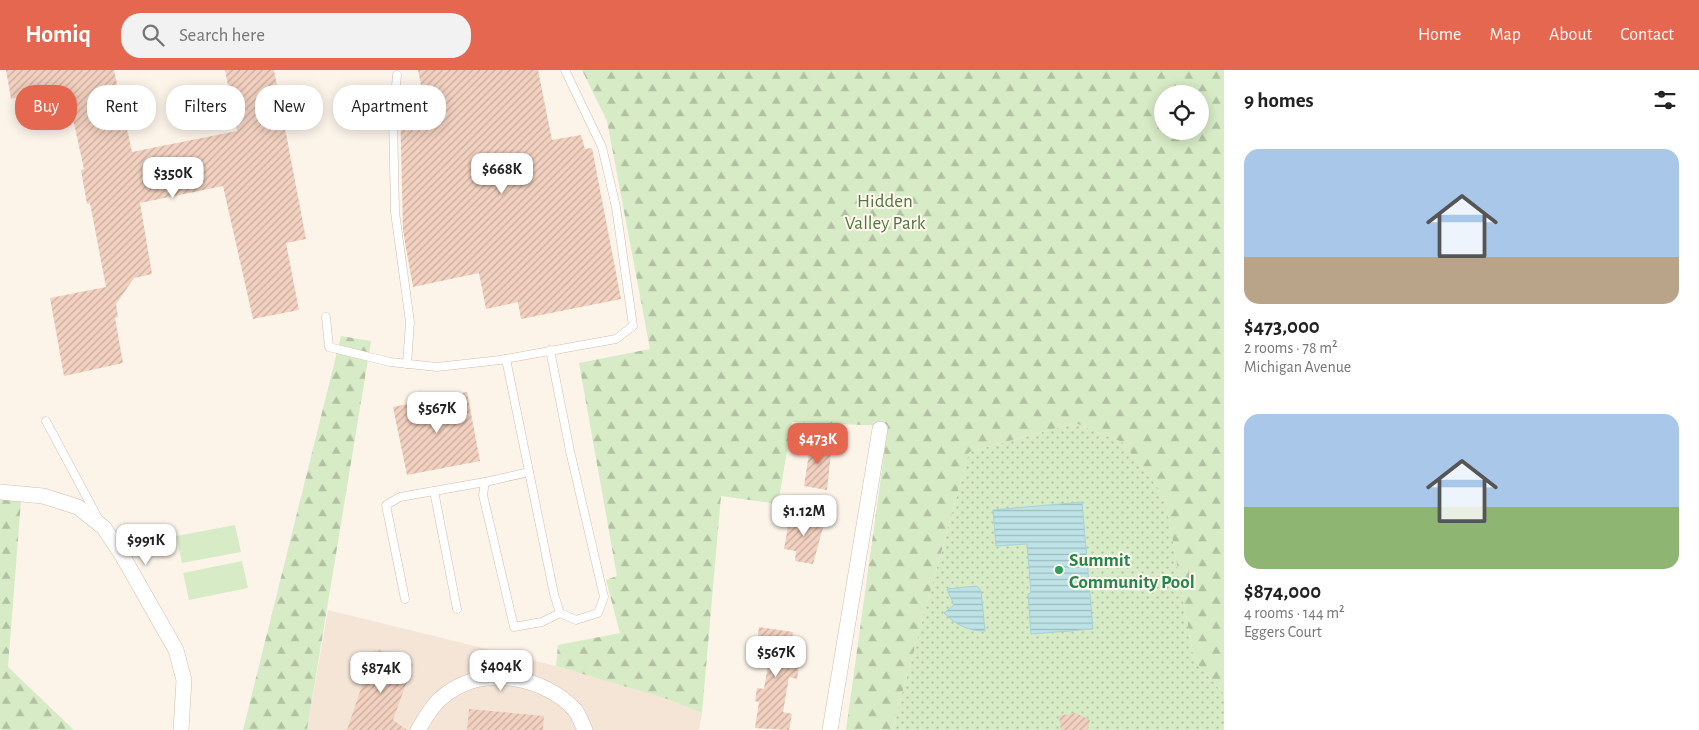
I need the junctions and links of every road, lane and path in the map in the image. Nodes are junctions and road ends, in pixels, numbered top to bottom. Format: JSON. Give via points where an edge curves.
{"nodes":[{"id":1,"x":565,"y":70,"type":"edge"},
{"id":2,"x":397,"y":75,"type":"dead end"},
{"id":3,"x":326,"y":317,"type":"dead end"},
{"id":4,"x":550,"y":350,"type":"junction"},
{"id":5,"x":506,"y":359,"type":"junction"},
{"id":6,"x":407,"y":364,"type":"junction"},
{"id":7,"x":46,"y":421,"type":"dead end"},
{"id":8,"x":880,"y":429,"type":"dead end"},
{"id":9,"x":529,"y":472,"type":"junction"},
{"id":10,"x":485,"y":482,"type":"junction"},
{"id":11,"x":434,"y":491,"type":"junction"},
{"id":12,"x":0,"y":492,"type":"edge"},
{"id":13,"x":104,"y":528,"type":"junction"},
{"id":14,"x":405,"y":599,"type":"dead end"},
{"id":15,"x":457,"y":608,"type":"dead end"},
{"id":16,"x":560,"y":612,"type":"junction"},
{"id":17,"x":181,"y":730,"type":"edge"},
{"id":18,"x":418,"y":730,"type":"edge"},
{"id":19,"x":585,"y":730,"type":"edge"},
{"id":20,"x":830,"y":730,"type":"edge"}],
"edges":[{"from":1,"to":4,"type":"lane","via":[[602,147],[616,207],[633,326],[616,339]]},
{"from":2,"to":6,"type":"lane","via":[[393,118],[395,212],[410,322]]},
{"from":3,"to":6,"type":"lane","via":[[329,347]]},
{"from":4,"to":5,"type":"lane"},
{"from":4,"to":16,"type":"lane","via":[[604,597],[598,613],[576,620]]},
{"from":5,"to":6,"type":"lane","via":[[437,367]]},
{"from":5,"to":9,"type":"lane"},
{"from":7,"to":13,"type":"lane"},
{"from":8,"to":20,"type":"street"},
{"from":9,"to":10,"type":"lane"},
{"from":9,"to":16,"type":"lane"},
{"from":10,"to":11,"type":"lane"},
{"from":10,"to":16,"type":"lane","via":[[483,495],[514,627],[542,622]]},
{"from":11,"to":14,"type":"lane","via":[[400,497],[386,505]]},
{"from":11,"to":15,"type":"lane"},
{"from":12,"to":13,"type":"street","via":[[43,496],[78,507]]},
{"from":13,"to":17,"type":"street","via":[[176,650],[184,680]]},
{"from":18,"to":19,"type":"street","via":[[432,706],[450,691],[474,681],[502,676],[533,683],[555,694],[575,710]]}]}
